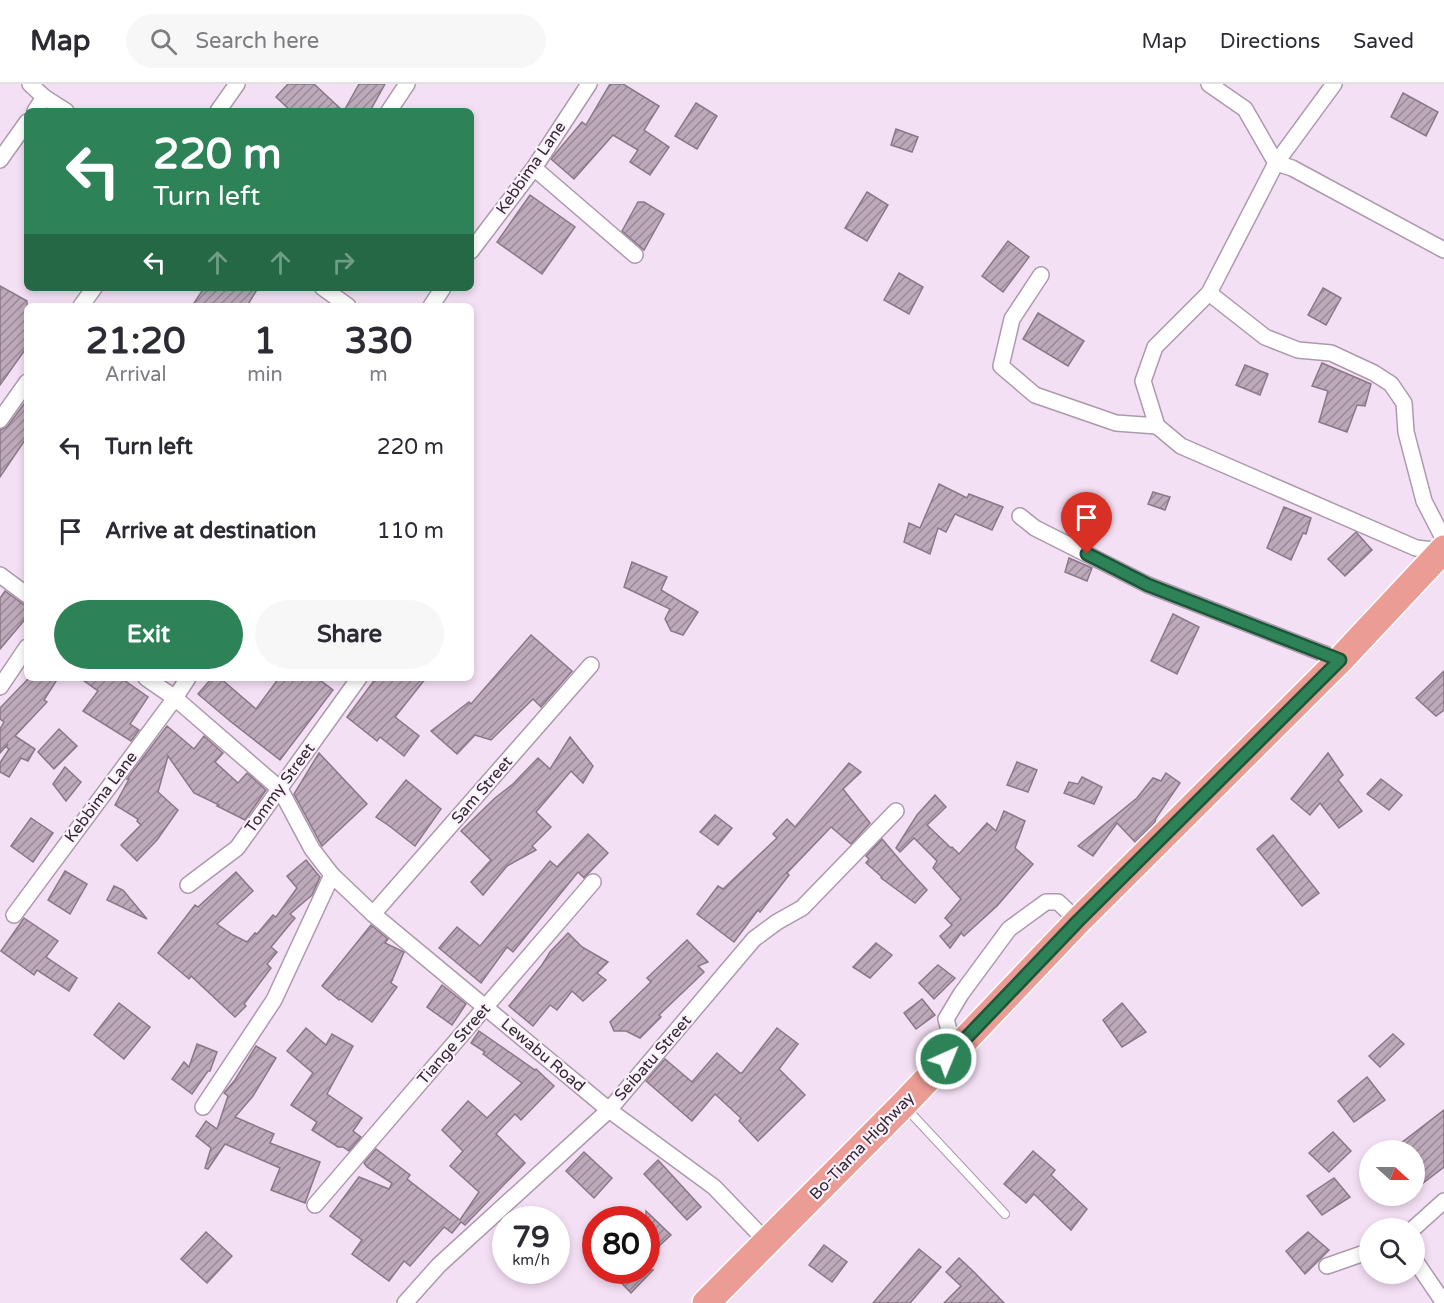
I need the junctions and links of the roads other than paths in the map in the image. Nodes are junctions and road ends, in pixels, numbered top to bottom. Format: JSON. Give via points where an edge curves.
{"nodes":[{"id":1,"x":30,"y":84,"type":"edge"},
{"id":2,"x":237,"y":84,"type":"edge"},
{"id":3,"x":407,"y":84,"type":"edge"},
{"id":4,"x":589,"y":84,"type":"edge"},
{"id":5,"x":1209,"y":84,"type":"edge"},
{"id":6,"x":1334,"y":84,"type":"edge"},
{"id":7,"x":44,"y":97,"type":"junction"},
{"id":8,"x":37,"y":108,"type":"edge"},
{"id":9,"x":61,"y":108,"type":"edge"},
{"id":10,"x":220,"y":108,"type":"edge"},
{"id":11,"x":391,"y":108,"type":"edge"},
{"id":12,"x":24,"y":126,"type":"edge"},
{"id":13,"x":0,"y":160,"type":"edge"},
{"id":14,"x":1276,"y":163,"type":"junction"},
{"id":15,"x":534,"y":168,"type":"junction"},
{"id":16,"x":474,"y":247,"type":"edge"},
{"id":17,"x":1444,"y":250,"type":"edge"},
{"id":18,"x":635,"y":255,"type":"dead end"},
{"id":19,"x":1041,"y":274,"type":"dead end"},
{"id":20,"x":327,"y":291,"type":"edge"},
{"id":21,"x":1209,"y":293,"type":"junction"},
{"id":22,"x":344,"y":303,"type":"edge"},
{"id":23,"x":24,"y":386,"type":"edge"},
{"id":24,"x":0,"y":420,"type":"edge"},
{"id":25,"x":1157,"y":426,"type":"junction"},
{"id":26,"x":1020,"y":516,"type":"dead end"},
{"id":27,"x":1443,"y":546,"type":"edge"},
{"id":28,"x":0,"y":575,"type":"edge"},
{"id":29,"x":24,"y":593,"type":"edge"},
{"id":30,"x":24,"y":651,"type":"edge"},
{"id":31,"x":1340,"y":660,"type":"junction"},
{"id":32,"x":591,"y":665,"type":"dead end"},
{"id":33,"x":150,"y":681,"type":"edge"},
{"id":34,"x":186,"y":681,"type":"edge"},
{"id":35,"x":357,"y":681,"type":"edge"},
{"id":36,"x":0,"y":687,"type":"edge"},
{"id":37,"x":175,"y":698,"type":"junction"},
{"id":38,"x":280,"y":789,"type":"junction"},
{"id":39,"x":896,"y":811,"type":"dead end"},
{"id":40,"x":332,"y":875,"type":"junction"},
{"id":41,"x":593,"y":882,"type":"dead end"},
{"id":42,"x":188,"y":885,"type":"dead end"},
{"id":43,"x":373,"y":914,"type":"junction"},
{"id":44,"x":14,"y":915,"type":"dead end"},
{"id":45,"x":1078,"y":921,"type":"junction"},
{"id":46,"x":486,"y":1006,"type":"junction"},
{"id":47,"x":961,"y":1043,"type":"junction"},
{"id":48,"x":903,"y":1104,"type":"junction"},
{"id":49,"x":203,"y":1107,"type":"dead end"},
{"id":50,"x":609,"y":1110,"type":"junction"},
{"id":51,"x":1444,"y":1202,"type":"edge"},
{"id":52,"x":315,"y":1205,"type":"dead end"},
{"id":53,"x":1005,"y":1214,"type":"dead end"},
{"id":54,"x":1425,"y":1218,"type":"edge"},
{"id":55,"x":767,"y":1242,"type":"junction"},
{"id":56,"x":1359,"y":1255,"type":"edge"},
{"id":57,"x":1326,"y":1266,"type":"dead end"},
{"id":58,"x":1425,"y":1275,"type":"edge"},
{"id":59,"x":405,"y":1303,"type":"edge"},
{"id":60,"x":706,"y":1303,"type":"edge"},
{"id":61,"x":1444,"y":1303,"type":"edge"}],
"edges":[{"from":1,"to":7,"type":"street"},
{"from":2,"to":10,"type":"street"},
{"from":3,"to":11,"type":"street"},
{"from":4,"to":15,"type":"street","name":"Kebbima Lane"},
{"from":5,"to":14,"type":"street","via":[[1245,108]]},
{"from":6,"to":14,"type":"street"},
{"from":7,"to":8,"type":"street"},
{"from":7,"to":9,"type":"street"},
{"from":12,"to":13,"type":"street"},
{"from":14,"to":17,"type":"street"},
{"from":14,"to":21,"type":"street"},
{"from":15,"to":16,"type":"street","name":"Kebbima Lane"},
{"from":15,"to":18,"type":"street"},
{"from":19,"to":25,"type":"street","via":[[1012,319],[1001,366],[1035,395],[1116,423]]},
{"from":20,"to":22,"type":"street"},
{"from":21,"to":25,"type":"street","via":[[1155,347],[1143,381]]},
{"from":21,"to":27,"type":"street","via":[[1265,337],[1298,350],[1330,353],[1391,384],[1404,403],[1406,432],[1424,501]]},
{"from":23,"to":24,"type":"street"},
{"from":25,"to":27,"type":"street","via":[[1181,446],[1416,548]]},
{"from":26,"to":31,"type":"street","via":[[1035,528],[1148,585]]},
{"from":27,"to":31,"type":"highway","name":"Bo-Tiama Highway"},
{"from":28,"to":29,"type":"street"},
{"from":30,"to":36,"type":"street"},
{"from":31,"to":45,"type":"highway","name":"Bo-Tiama Highway"},
{"from":32,"to":43,"type":"street","name":"Sam Street"},
{"from":33,"to":37,"type":"street"},
{"from":34,"to":37,"type":"street","name":"Kebbima Lane"},
{"from":35,"to":38,"type":"street","name":"Tommy Street"},
{"from":37,"to":38,"type":"street"},
{"from":37,"to":44,"type":"street","name":"Kebbima Lane"},
{"from":38,"to":40,"type":"street","name":"Lewabu Road","via":[[312,849]]},
{"from":38,"to":42,"type":"street","name":"Tommy Street","via":[[237,848]]},
{"from":39,"to":50,"type":"street","name":"Seibatu Street","via":[[802,908],[754,939]]},
{"from":40,"to":43,"type":"street","name":"Lewabu Road"},
{"from":40,"to":49,"type":"street","via":[[274,1000]]},
{"from":41,"to":46,"type":"street","name":"Tiange Street"},
{"from":43,"to":46,"type":"street","name":"Lewabu Road"},
{"from":45,"to":47,"type":"highway","name":"Bo-Tiama Highway"},
{"from":45,"to":47,"type":"street","via":[[1058,902],[1046,902],[1009,929],[946,1019],[949,1030]]},
{"from":46,"to":50,"type":"street","name":"Lewabu Road"},
{"from":46,"to":52,"type":"street","name":"Tiange Street"},
{"from":47,"to":48,"type":"highway","name":"Bo-Tiama Highway"},
{"from":48,"to":53,"type":"lane"},
{"from":48,"to":55,"type":"highway","name":"Bo-Tiama Highway"},
{"from":50,"to":55,"type":"street","name":"Lewabu Road","via":[[714,1187]]},
{"from":50,"to":59,"type":"street","name":"Seibatu Street","via":[[439,1265]]},
{"from":51,"to":54,"type":"street"},
{"from":55,"to":60,"type":"highway","name":"Bo-Tiama Highway"},
{"from":56,"to":57,"type":"street"},
{"from":58,"to":61,"type":"street"}]}
